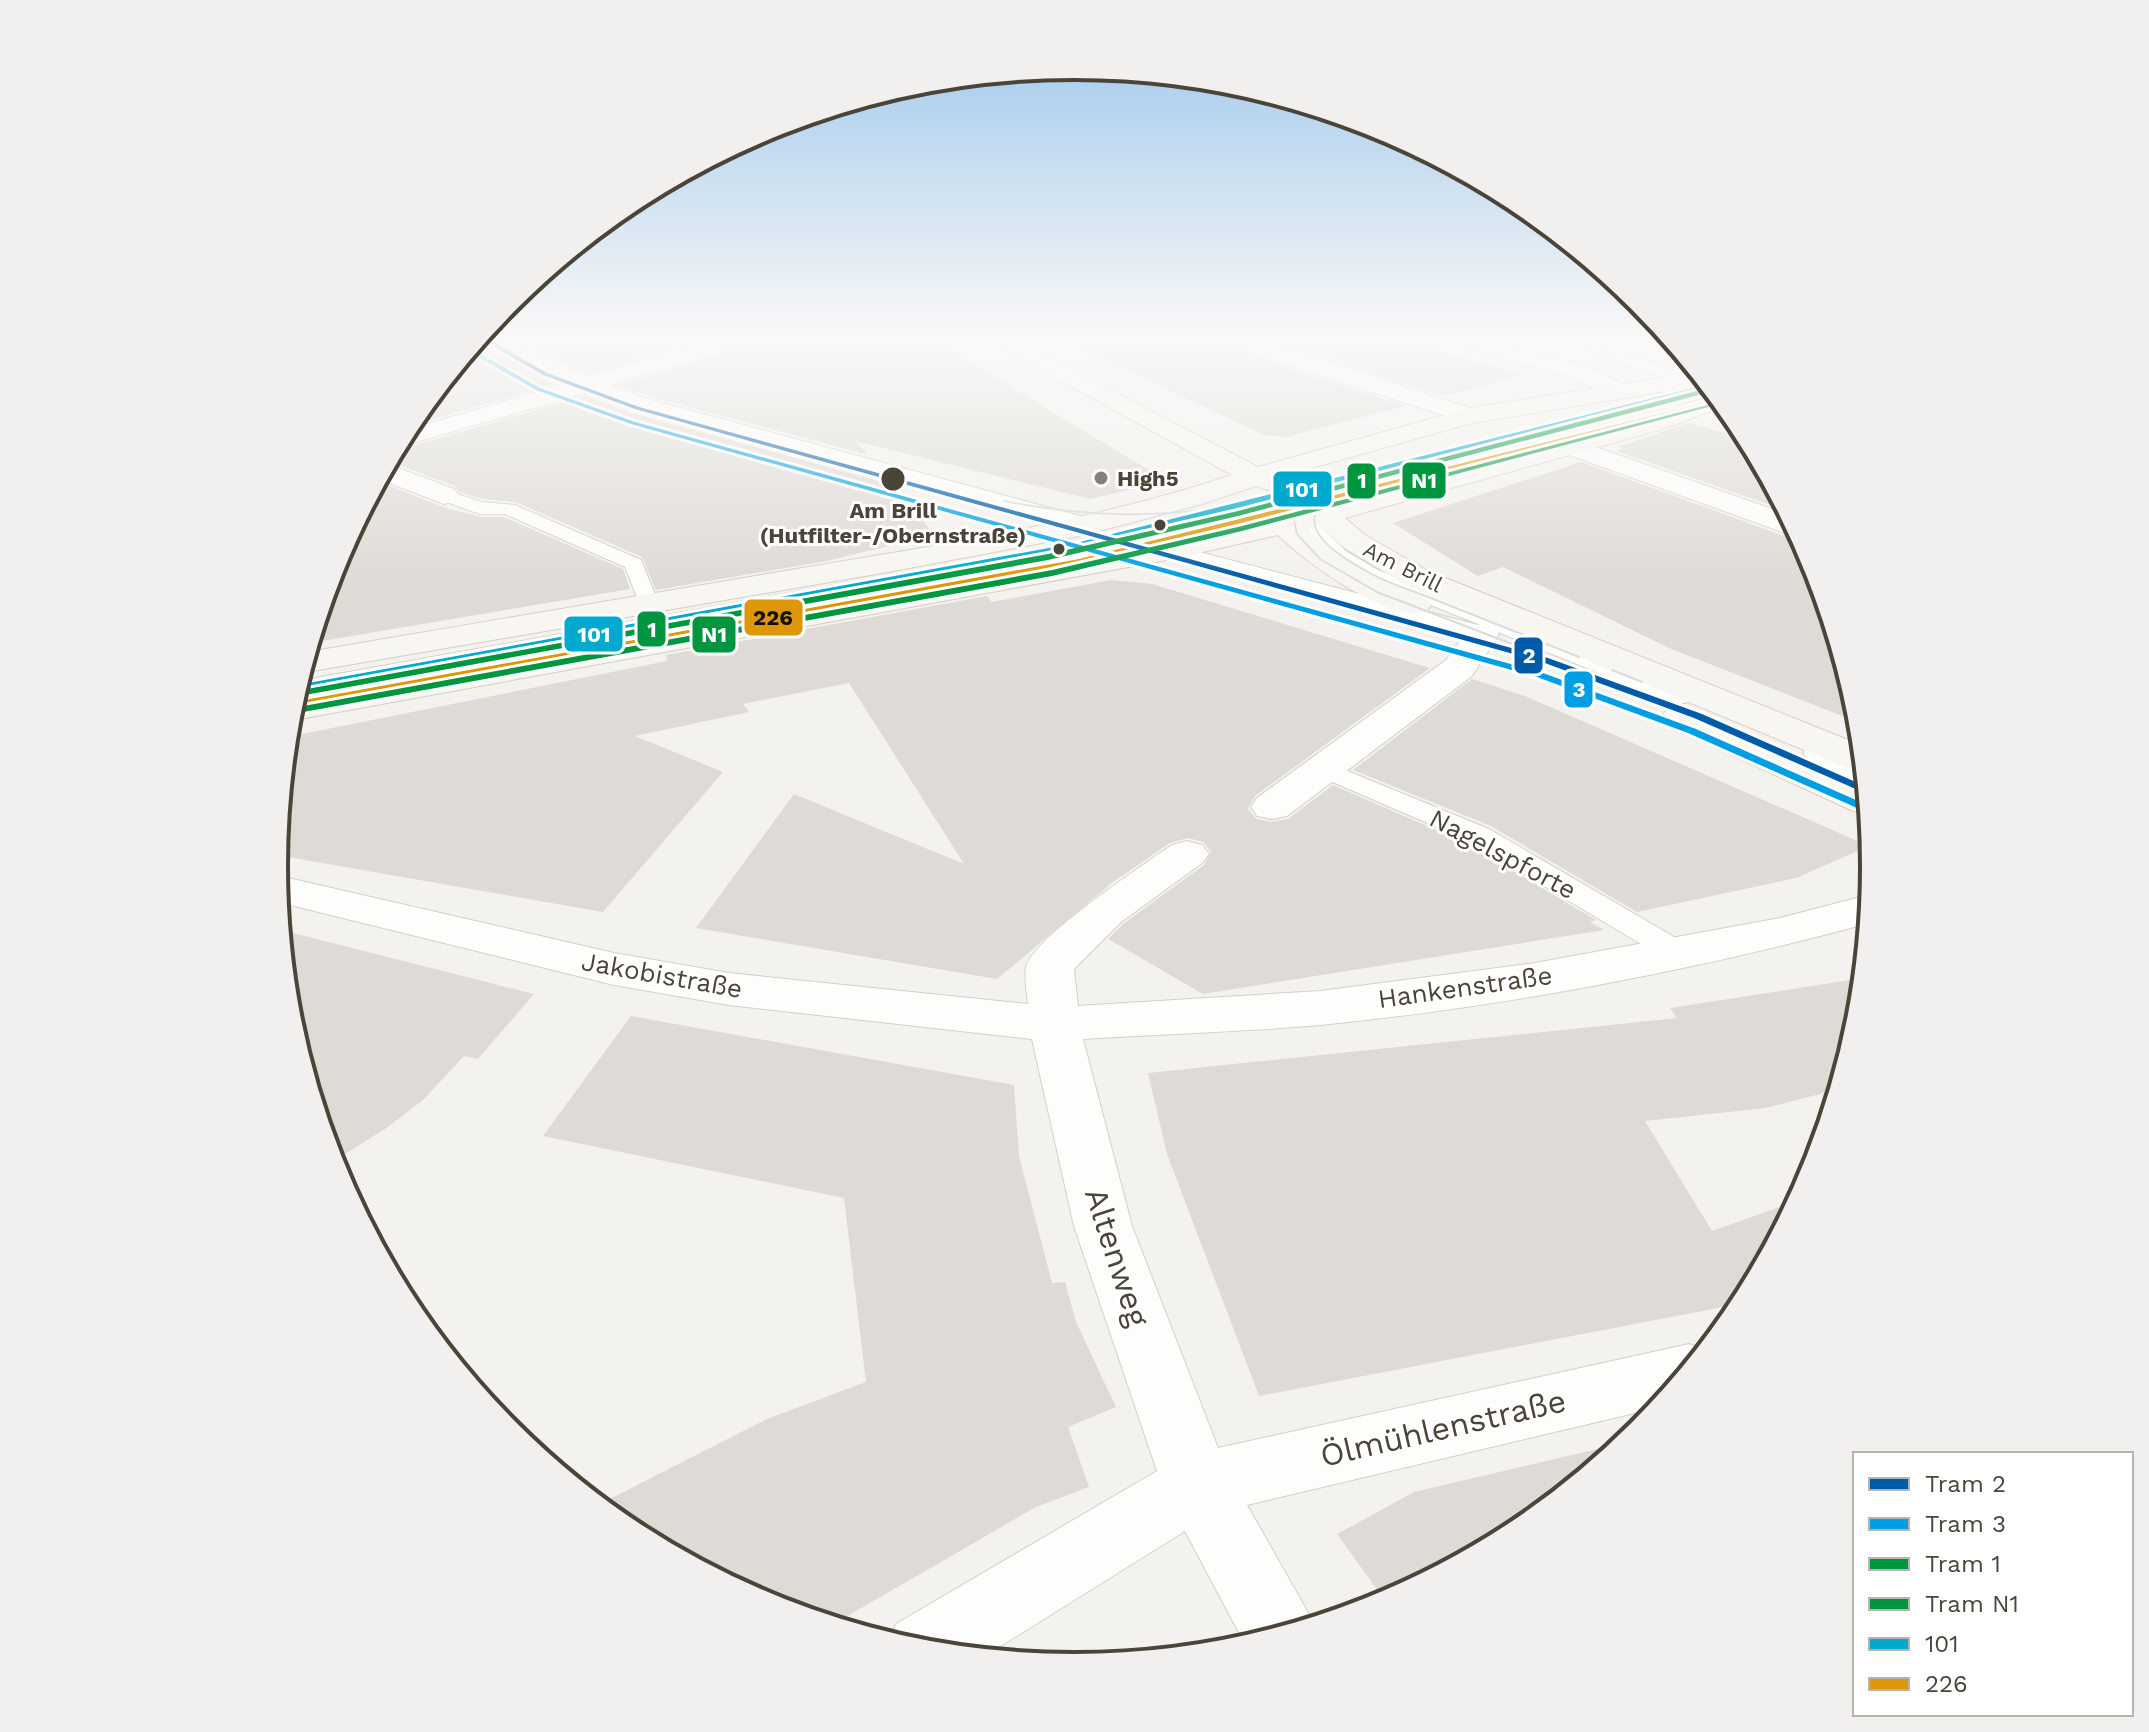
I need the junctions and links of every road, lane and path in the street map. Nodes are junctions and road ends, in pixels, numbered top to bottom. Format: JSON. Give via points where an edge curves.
{"nodes":[{"id":1,"x":471,"y":420,"type":"edge"},
{"id":2,"x":693,"y":420,"type":"edge"},
{"id":3,"x":1132,"y":420,"type":"edge"},
{"id":4,"x":1461,"y":420,"type":"edge"},
{"id":5,"x":1583,"y":420,"type":"edge"},
{"id":6,"x":1662,"y":420,"type":"edge"},
{"id":7,"x":417,"y":436,"type":"edge"},
{"id":8,"x":1573,"y":447,"type":"junction"},
{"id":9,"x":393,"y":475,"type":"edge"},
{"id":10,"x":1759,"y":485,"type":"dead end"},
{"id":11,"x":1297,"y":493,"type":"junction"},
{"id":12,"x":444,"y":495,"type":"joint"},
{"id":13,"x":1724,"y":499,"type":"junction"},
{"id":14,"x":1267,"y":500,"type":"junction"},
{"id":15,"x":1324,"y":515,"type":"junction"},
{"id":16,"x":1780,"y":521,"type":"edge"},
{"id":17,"x":1084,"y":526,"type":"junction"},
{"id":18,"x":1121,"y":536,"type":"junction"},
{"id":19,"x":1172,"y":550,"type":"junction"},
{"id":20,"x":648,"y":604,"type":"junction"},
{"id":21,"x":1482,"y":634,"type":"junction"},
{"id":22,"x":316,"y":661,"type":"edge"},
{"id":23,"x":310,"y":685,"type":"edge"},
{"id":24,"x":1680,"y":697,"type":"junction"},
{"id":25,"x":305,"y":707,"type":"edge"},
{"id":26,"x":1853,"y":756,"type":"edge"},
{"id":27,"x":1323,"y":769,"type":"junction"},
{"id":28,"x":1855,"y":771,"type":"edge"},
{"id":29,"x":1857,"y":797,"type":"edge"},
{"id":30,"x":1272,"y":807,"type":"dead end"},
{"id":31,"x":1187,"y":854,"type":"dead end"},
{"id":32,"x":289,"y":891,"type":"edge"},
{"id":33,"x":1859,"y":911,"type":"edge"},
{"id":34,"x":1677,"y":952,"type":"junction"},
{"id":35,"x":1054,"y":1024,"type":"junction"},
{"id":36,"x":1672,"y":1376,"type":"edge"},
{"id":37,"x":1197,"y":1485,"type":"junction"},
{"id":38,"x":1276,"y":1626,"type":"edge"},
{"id":39,"x":941,"y":1640,"type":"edge"}],
"edges":[{"from":1,"to":7,"type":"street"},
{"from":2,"to":17,"type":"street"},
{"from":3,"to":14,"type":"main road"},
{"from":4,"to":14,"type":"main road"},
{"from":5,"to":11,"type":"lane"},
{"from":6,"to":8,"type":"main road"},
{"from":8,"to":13,"type":"street"},
{"from":8,"to":15,"type":"main road"},
{"from":9,"to":12,"type":"street"},
{"from":10,"to":13,"type":"street"},
{"from":11,"to":14,"type":"main road","name":"Am Brill"},
{"from":11,"to":15,"type":"main road","name":"Am Brill"},
{"from":12,"to":20,"type":"lane","via":[[480,508],[508,509],[634,564]]},
{"from":13,"to":16,"type":"street"},
{"from":14,"to":15,"type":"main road"},
{"from":14,"to":17,"type":"main road","via":[[1192,498]]},
{"from":14,"to":18,"type":"lane"},
{"from":14,"to":19,"type":"main road"},
{"from":14,"to":21,"type":"main road","name":"Am Brill","via":[[1322,560],[1349,578]]},
{"from":15,"to":24,"type":"lane","via":[[1316,531],[1322,541],[1371,574]]},
{"from":15,"to":26,"type":"main road","name":"Am Brill","via":[[1380,559],[1417,578]]},
{"from":17,"to":18,"type":"lane"},
{"from":17,"to":20,"type":"main road"},
{"from":18,"to":19,"type":"lane"},
{"from":18,"to":23,"type":"lane"},
{"from":19,"to":21,"type":"lane"},
{"from":19,"to":25,"type":"main road"},
{"from":20,"to":22,"type":"main road"},
{"from":21,"to":24,"type":"lane"},
{"from":21,"to":27,"type":"street","via":[[1459,668]]},
{"from":21,"to":29,"type":"main road","name":"Am Brill"},
{"from":24,"to":28,"type":"lane"},
{"from":27,"to":30,"type":"street"},
{"from":27,"to":34,"type":"lane","name":"Nagelspforte","via":[[1479,835]]},
{"from":31,"to":35,"type":"street","name":"Altenweg","via":[[1105,912],[1050,966]]},
{"from":32,"to":35,"type":"street","name":"Jakobistraße","via":[[614,969],[700,984]]},
{"from":33,"to":34,"type":"street","name":"Hankenstraße"},
{"from":34,"to":35,"type":"street","name":"Hankenstraße","via":[[1535,979],[1320,1008]]},
{"from":35,"to":37,"type":"street","name":"Altenweg","via":[[1103,1226]]},
{"from":36,"to":37,"type":"street","name":"Ölmühlenstraße"},
{"from":37,"to":38,"type":"street","name":"Altenweg"},
{"from":37,"to":39,"type":"street","name":"Ölmühlenstraße"}]}
